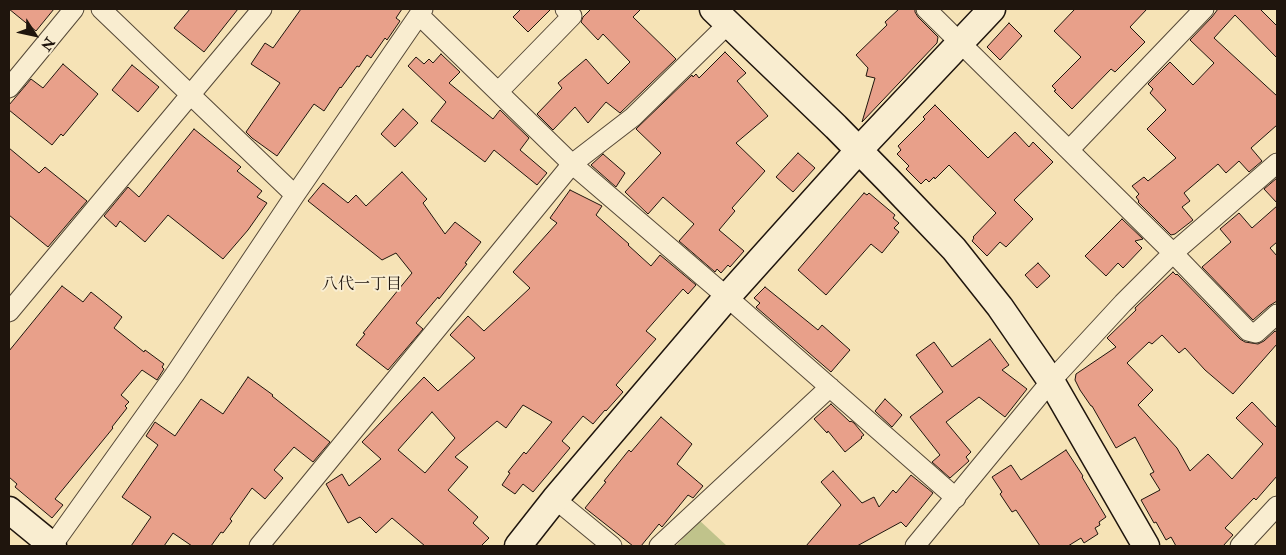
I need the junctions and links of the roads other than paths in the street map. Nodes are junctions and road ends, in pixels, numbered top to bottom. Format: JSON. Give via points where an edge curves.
{"nodes":[{"id":1,"x":74,"y":9,"type":"edge"},
{"id":2,"x":101,"y":9,"type":"edge"},
{"id":3,"x":262,"y":9,"type":"edge"},
{"id":4,"x":565,"y":9,"type":"edge"},
{"id":5,"x":926,"y":9,"type":"edge"},
{"id":6,"x":992,"y":9,"type":"edge"},
{"id":7,"x":1204,"y":9,"type":"edge"},
{"id":8,"x":421,"y":12,"type":"edge"},
{"id":9,"x":720,"y":16,"type":"edge"},
{"id":10,"x":960,"y":42,"type":"junction"},
{"id":11,"x":9,"y":88,"type":"edge"},
{"id":12,"x":498,"y":92,"type":"junction"},
{"id":13,"x":190,"y":94,"type":"junction"},
{"id":14,"x":859,"y":150,"type":"junction"},
{"id":15,"x":1069,"y":150,"type":"junction"},
{"id":16,"x":1277,"y":163,"type":"edge"},
{"id":17,"x":572,"y":164,"type":"junction"},
{"id":18,"x":295,"y":195,"type":"junction"},
{"id":19,"x":1173,"y":253,"type":"junction"},
{"id":20,"x":728,"y":297,"type":"junction"},
{"id":21,"x":9,"y":312,"type":"edge"},
{"id":22,"x":1277,"y":314,"type":"edge"},
{"id":23,"x":1051,"y":381,"type":"junction"},
{"id":24,"x":830,"y":387,"type":"junction"},
{"id":25,"x":956,"y":498,"type":"junction"},
{"id":26,"x":555,"y":499,"type":"junction"},
{"id":27,"x":1277,"y":506,"type":"edge"},
{"id":28,"x":9,"y":510,"type":"edge"},
{"id":29,"x":52,"y":546,"type":"edge"},
{"id":30,"x":259,"y":546,"type":"edge"},
{"id":31,"x":518,"y":546,"type":"edge"},
{"id":32,"x":612,"y":546,"type":"edge"},
{"id":33,"x":659,"y":546,"type":"edge"},
{"id":34,"x":915,"y":546,"type":"edge"},
{"id":35,"x":1146,"y":546,"type":"edge"},
{"id":36,"x":1240,"y":546,"type":"edge"}],
"edges":[{"from":1,"to":11,"type":"street"},
{"from":2,"to":13,"type":"street"},
{"from":3,"to":13,"type":"street"},
{"from":4,"to":12,"type":"street","via":[[572,16]]},
{"from":5,"to":10,"type":"street"},
{"from":6,"to":10,"type":"street"},
{"from":7,"to":15,"type":"street"},
{"from":8,"to":12,"type":"street"},
{"from":8,"to":18,"type":"street"},
{"from":9,"to":14,"type":"street"},
{"from":9,"to":17,"type":"street","via":[[633,117]]},
{"from":10,"to":14,"type":"street"},
{"from":10,"to":15,"type":"street"},
{"from":12,"to":17,"type":"street"},
{"from":13,"to":18,"type":"street"},
{"from":13,"to":21,"type":"street"},
{"from":14,"to":20,"type":"street"},
{"from":14,"to":23,"type":"street","via":[[954,249],[1000,307]]},
{"from":15,"to":19,"type":"street"},
{"from":16,"to":19,"type":"street"},
{"from":17,"to":20,"type":"street"},
{"from":17,"to":30,"type":"street"},
{"from":18,"to":29,"type":"street","via":[[175,374]]},
{"from":19,"to":22,"type":"street","via":[[1248,331],[1256,333]]},
{"from":19,"to":23,"type":"street"},
{"from":20,"to":24,"type":"street"},
{"from":20,"to":26,"type":"street"},
{"from":23,"to":25,"type":"street"},
{"from":23,"to":35,"type":"street"},
{"from":24,"to":25,"type":"street"},
{"from":24,"to":33,"type":"street"},
{"from":25,"to":34,"type":"street"},
{"from":26,"to":31,"type":"street"},
{"from":26,"to":32,"type":"street"},
{"from":27,"to":36,"type":"street"},
{"from":28,"to":29,"type":"street"}]}
